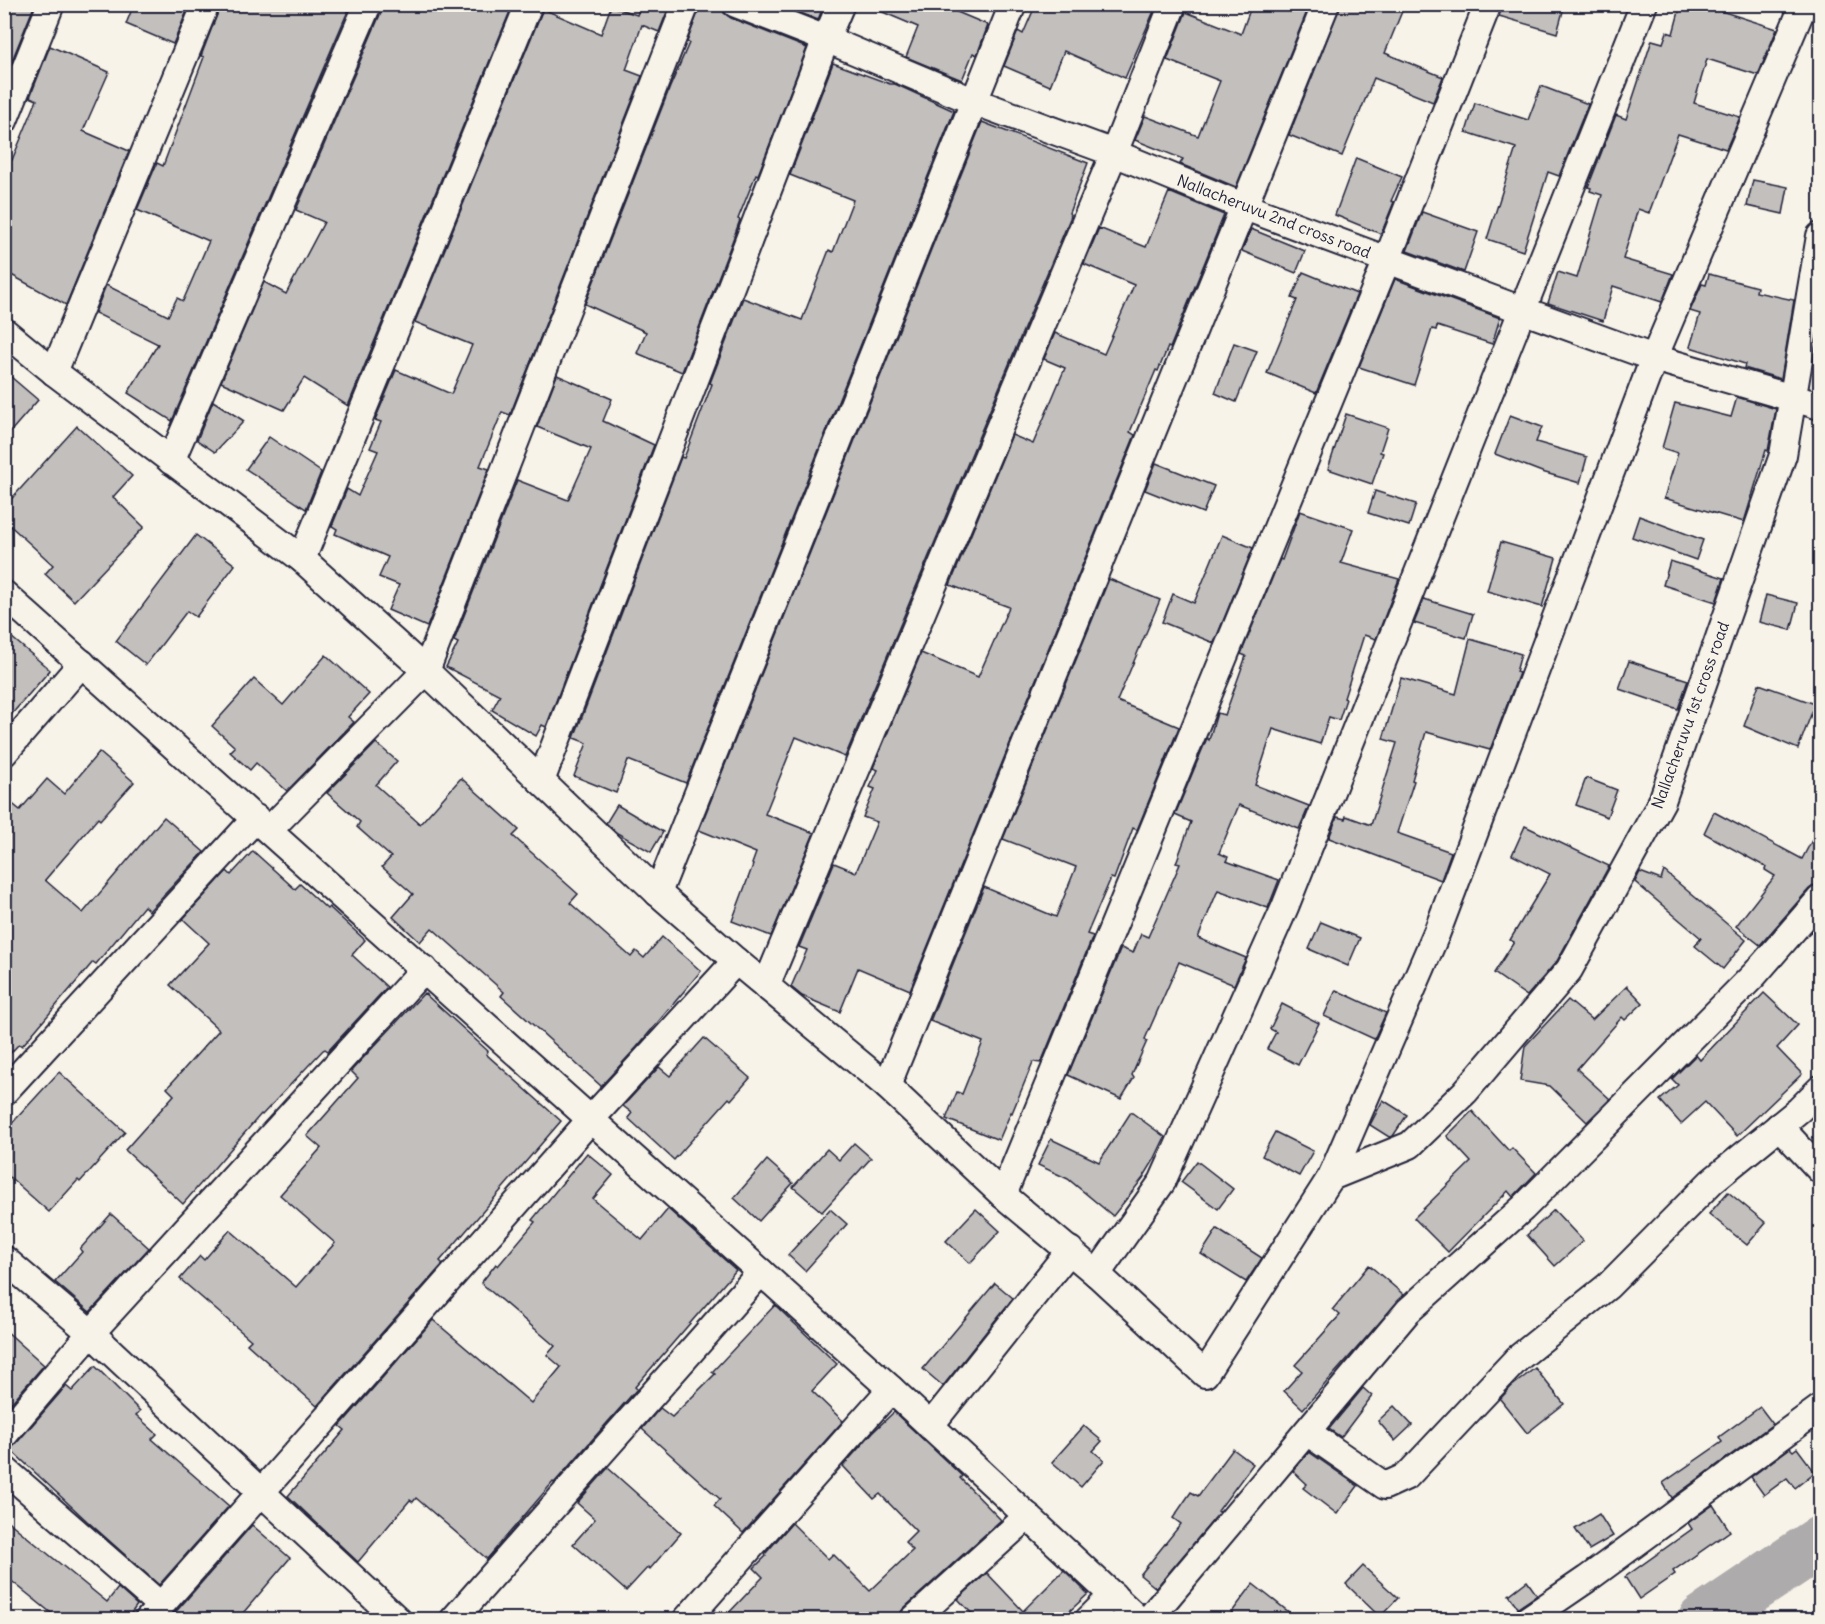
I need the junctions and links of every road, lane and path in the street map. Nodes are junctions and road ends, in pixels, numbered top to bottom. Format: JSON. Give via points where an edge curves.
{"nodes":[{"id":1,"x":51,"y":4,"type":"edge"},
{"id":2,"x":206,"y":4,"type":"edge"},
{"id":3,"x":368,"y":4,"type":"edge"},
{"id":4,"x":529,"y":4,"type":"edge"},
{"id":5,"x":686,"y":4,"type":"edge"},
{"id":6,"x":736,"y":4,"type":"edge"},
{"id":7,"x":841,"y":4,"type":"edge"},
{"id":8,"x":1013,"y":4,"type":"edge"},
{"id":9,"x":1173,"y":4,"type":"edge"},
{"id":10,"x":1326,"y":4,"type":"edge"},
{"id":11,"x":1488,"y":4,"type":"edge"},
{"id":12,"x":1644,"y":4,"type":"edge"},
{"id":13,"x":1804,"y":4,"type":"edge"},
{"id":14,"x":826,"y":39,"type":"junction"},
{"id":15,"x":973,"y":101,"type":"junction"},
{"id":16,"x":4,"y":121,"type":"edge"},
{"id":17,"x":1114,"y":153,"type":"junction"},
{"id":18,"x":1245,"y":207,"type":"junction"},
{"id":19,"x":1821,"y":236,"type":"edge"},
{"id":20,"x":1387,"y":260,"type":"junction"},
{"id":21,"x":1522,"y":310,"type":"junction"},
{"id":22,"x":4,"y":331,"type":"edge"},
{"id":23,"x":1653,"y":358,"type":"junction"},
{"id":24,"x":54,"y":372,"type":"junction"},
{"id":25,"x":1792,"y":399,"type":"junction"},
{"id":26,"x":1821,"y":406,"type":"edge"},
{"id":27,"x":171,"y":461,"type":"junction"},
{"id":28,"x":302,"y":558,"type":"junction"},
{"id":29,"x":4,"y":594,"type":"edge"},
{"id":30,"x":82,"y":663,"type":"junction"},
{"id":31,"x":426,"y":671,"type":"junction"},
{"id":32,"x":4,"y":753,"type":"edge"},
{"id":33,"x":541,"y":781,"type":"junction"},
{"id":34,"x":262,"y":824,"type":"junction"},
{"id":35,"x":658,"y":893,"type":"junction"},
{"id":36,"x":1821,"y":899,"type":"edge"},
{"id":37,"x":736,"y":961,"type":"junction"},
{"id":38,"x":424,"y":969,"type":"junction"},
{"id":39,"x":766,"y":986,"type":"junction"},
{"id":40,"x":887,"y":1086,"type":"junction"},
{"id":41,"x":1821,"y":1089,"type":"edge"},
{"id":42,"x":4,"y":1092,"type":"edge"},
{"id":43,"x":591,"y":1119,"type":"junction"},
{"id":44,"x":1779,"y":1126,"type":"junction"},
{"id":45,"x":1821,"y":1170,"type":"edge"},
{"id":46,"x":1331,"y":1177,"type":"junction"},
{"id":47,"x":1003,"y":1195,"type":"junction"},
{"id":48,"x":1070,"y":1250,"type":"junction"},
{"id":49,"x":4,"y":1259,"type":"edge"},
{"id":50,"x":760,"y":1272,"type":"junction"},
{"id":51,"x":1098,"y":1274,"type":"junction"},
{"id":52,"x":91,"y":1333,"type":"junction"},
{"id":53,"x":891,"y":1389,"type":"junction"},
{"id":54,"x":1821,"y":1408,"type":"edge"},
{"id":55,"x":930,"y":1426,"type":"junction"},
{"id":56,"x":1307,"y":1432,"type":"junction"},
{"id":57,"x":4,"y":1435,"type":"edge"},
{"id":58,"x":4,"y":1469,"type":"edge"},
{"id":59,"x":261,"y":1491,"type":"junction"},
{"id":60,"x":1028,"y":1516,"type":"junction"},
{"id":61,"x":154,"y":1612,"type":"edge"},
{"id":62,"x":1131,"y":1613,"type":"edge"},
{"id":63,"x":398,"y":1620,"type":"edge"},
{"id":64,"x":453,"y":1620,"type":"edge"},
{"id":65,"x":686,"y":1620,"type":"edge"},
{"id":66,"x":913,"y":1620,"type":"edge"},
{"id":67,"x":1088,"y":1620,"type":"edge"},
{"id":68,"x":1527,"y":1620,"type":"edge"}],
"edges":[{"from":1,"to":16,"type":"street"},
{"from":2,"to":24,"type":"street"},
{"from":3,"to":27,"type":"street"},
{"from":4,"to":28,"type":"street"},
{"from":5,"to":31,"type":"street"},
{"from":6,"to":14,"type":"street","name":"Nallacheruvu 2nd cross road"},
{"from":7,"to":14,"type":"street"},
{"from":8,"to":15,"type":"street"},
{"from":9,"to":17,"type":"street"},
{"from":10,"to":18,"type":"street"},
{"from":11,"to":20,"type":"street"},
{"from":12,"to":21,"type":"street"},
{"from":13,"to":23,"type":"street"},
{"from":14,"to":15,"type":"street","name":"Nallacheruvu 2nd cross road"},
{"from":14,"to":33,"type":"street"},
{"from":15,"to":17,"type":"street","name":"Nallacheruvu 2nd cross road"},
{"from":15,"to":35,"type":"street"},
{"from":17,"to":18,"type":"street","name":"Nallacheruvu 2nd cross road"},
{"from":17,"to":39,"type":"street"},
{"from":18,"to":20,"type":"street","name":"Nallacheruvu 2nd cross road"},
{"from":18,"to":40,"type":"street"},
{"from":19,"to":25,"type":"street","name":"Nallacheruvu 1st cross road"},
{"from":20,"to":21,"type":"street","name":"Nallacheruvu 2nd cross road"},
{"from":20,"to":47,"type":"street"},
{"from":21,"to":23,"type":"street","name":"Nallacheruvu 2nd cross road"},
{"from":21,"to":51,"type":"street","via":[[1285,907],[1162,1182]]},
{"from":22,"to":24,"type":"street"},
{"from":23,"to":25,"type":"street","name":"Nallacheruvu 2nd cross road"},
{"from":23,"to":46,"type":"street","via":[[1437,932]]},
{"from":24,"to":27,"type":"street"},
{"from":25,"to":26,"type":"street","name":"Nallacheruvu 2nd cross road"},
{"from":25,"to":46,"type":"street","name":"Nallacheruvu 1st cross road","via":[[1783,455],[1662,801],[1569,970],[1465,1092],[1410,1145]]},
{"from":27,"to":28,"type":"street"},
{"from":28,"to":31,"type":"street"},
{"from":29,"to":30,"type":"street"},
{"from":30,"to":32,"type":"street"},
{"from":30,"to":34,"type":"street"},
{"from":31,"to":33,"type":"street"},
{"from":31,"to":34,"type":"street"},
{"from":33,"to":35,"type":"street"},
{"from":34,"to":38,"type":"street"},
{"from":34,"to":42,"type":"street"},
{"from":35,"to":37,"type":"street"},
{"from":36,"to":56,"type":"street","via":[[1755,974],[1523,1208],[1408,1311]]},
{"from":37,"to":39,"type":"street"},
{"from":37,"to":43,"type":"street"},
{"from":38,"to":43,"type":"street"},
{"from":38,"to":52,"type":"street"},
{"from":39,"to":40,"type":"street"},
{"from":40,"to":47,"type":"street"},
{"from":41,"to":44,"type":"street"},
{"from":43,"to":50,"type":"street"},
{"from":43,"to":59,"type":"street"},
{"from":44,"to":45,"type":"street"},
{"from":44,"to":56,"type":"street","via":[[1712,1181],[1608,1286],[1517,1359],[1407,1476],[1385,1486]]},
{"from":46,"to":51,"type":"street","via":[[1205,1374]]},
{"from":47,"to":48,"type":"street"},
{"from":48,"to":51,"type":"street"},
{"from":48,"to":55,"type":"street"},
{"from":49,"to":52,"type":"street"},
{"from":50,"to":53,"type":"street"},
{"from":50,"to":64,"type":"street"},
{"from":52,"to":57,"type":"street"},
{"from":52,"to":59,"type":"street"},
{"from":53,"to":55,"type":"street"},
{"from":53,"to":65,"type":"street"},
{"from":54,"to":68,"type":"street"},
{"from":55,"to":60,"type":"street"},
{"from":56,"to":62,"type":"street"},
{"from":58,"to":61,"type":"street"},
{"from":59,"to":61,"type":"street"},
{"from":59,"to":63,"type":"street"},
{"from":60,"to":62,"type":"street"},
{"from":60,"to":66,"type":"street"},
{"from":62,"to":67,"type":"street"}]}
